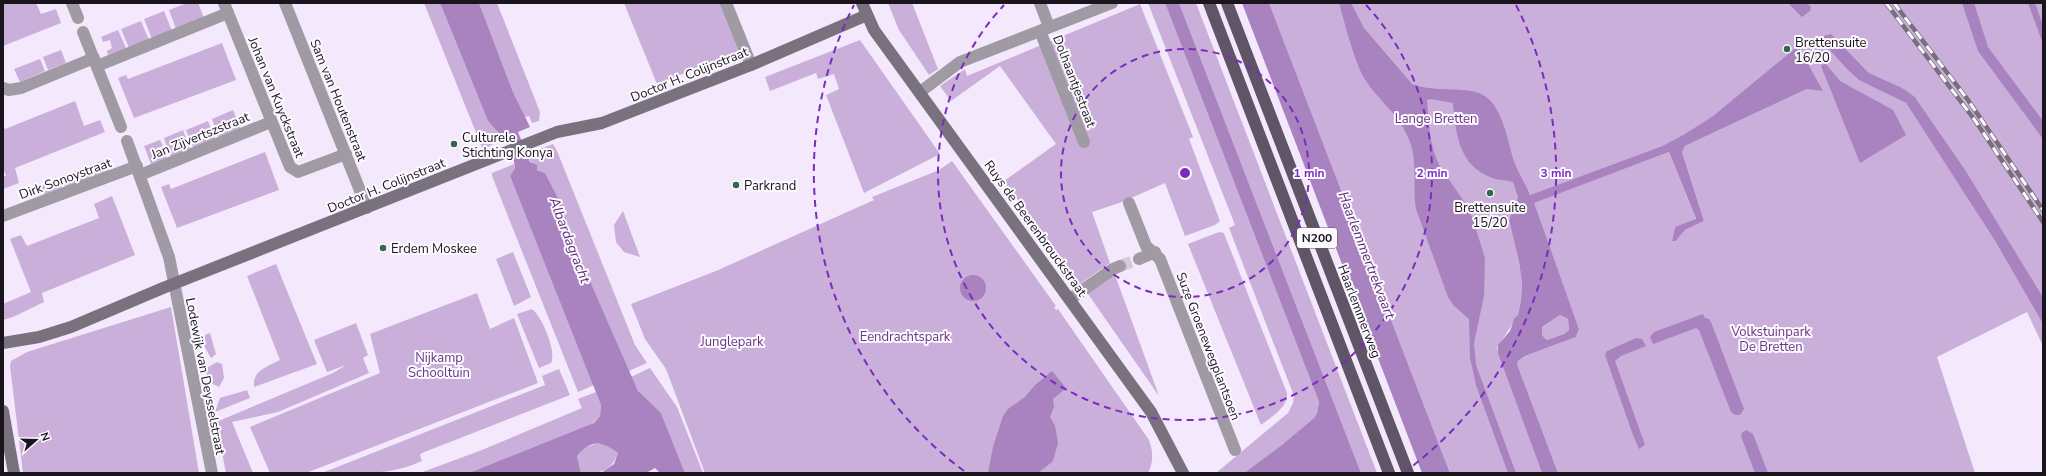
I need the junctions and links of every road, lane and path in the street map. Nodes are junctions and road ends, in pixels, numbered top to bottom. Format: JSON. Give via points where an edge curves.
{"nodes":[{"id":1,"x":72,"y":3,"type":"edge"},
{"id":2,"x":285,"y":3,"type":"edge"},
{"id":3,"x":726,"y":3,"type":"edge"},
{"id":4,"x":862,"y":3,"type":"edge"},
{"id":5,"x":1040,"y":3,"type":"edge"},
{"id":6,"x":1112,"y":3,"type":"edge"},
{"id":7,"x":1209,"y":3,"type":"edge"},
{"id":8,"x":1227,"y":3,"type":"edge"},
{"id":9,"x":226,"y":8,"type":"edge"},
{"id":10,"x":867,"y":15,"type":"junction"},
{"id":11,"x":78,"y":18,"type":"dead end"},
{"id":12,"x":1045,"y":29,"type":"junction"},
{"id":13,"x":83,"y":32,"type":"dead end"},
{"id":14,"x":95,"y":62,"type":"junction"},
{"id":15,"x":751,"y":65,"type":"junction"},
{"id":16,"x":3,"y":88,"type":"edge"},
{"id":17,"x":920,"y":92,"type":"junction"},
{"id":18,"x":271,"y":122,"type":"junction"},
{"id":19,"x":122,"y":127,"type":"dead end"},
{"id":20,"x":127,"y":141,"type":"dead end"},
{"id":21,"x":1084,"y":142,"type":"dead end"},
{"id":22,"x":346,"y":154,"type":"junction"},
{"id":23,"x":139,"y":171,"type":"junction"},
{"id":24,"x":1129,"y":203,"type":"dead end"},
{"id":25,"x":367,"y":208,"type":"junction"},
{"id":26,"x":3,"y":216,"type":"edge"},
{"id":27,"x":1155,"y":252,"type":"junction"},
{"id":28,"x":1139,"y":259,"type":"tunnel mouth"},
{"id":29,"x":1120,"y":266,"type":"tunnel mouth"},
{"id":30,"x":173,"y":284,"type":"junction"},
{"id":31,"x":1070,"y":299,"type":"junction"},
{"id":32,"x":3,"y":343,"type":"edge"},
{"id":33,"x":3,"y":411,"type":"edge"},
{"id":34,"x":1235,"y":450,"type":"dead end"},
{"id":35,"x":14,"y":473,"type":"edge"},
{"id":36,"x":212,"y":473,"type":"edge"},
{"id":37,"x":1183,"y":473,"type":"edge"},
{"id":38,"x":1390,"y":473,"type":"edge"},
{"id":39,"x":1408,"y":473,"type":"edge"}],
"edges":[{"from":1,"to":11,"type":"street"},
{"from":2,"to":22,"type":"street","name":"Sam van Houtenstraat"},
{"from":3,"to":15,"type":"street"},
{"from":4,"to":10,"type":"street","name":"Ruys de Beerenbrouckstraat"},
{"from":5,"to":12,"type":"street","name":"Dolhaantjestraat"},
{"from":6,"to":12,"type":"street","name":"Dolhaantjestraat"},
{"from":7,"to":38,"type":"main road","number":"N200"},
{"from":8,"to":39,"type":"main road","name":"Haarlemmerweg","number":"N200"},
{"from":9,"to":14,"type":"street"},
{"from":9,"to":18,"type":"street","name":"Johan van Kuyckstraat"},
{"from":10,"to":15,"type":"street","name":"Doctor H. Colijnstraat"},
{"from":10,"to":17,"type":"street","name":"Ruys de Beerenbrouckstraat","via":[[874,30]]},
{"from":12,"to":17,"type":"street","name":"Dolhaantjestraat","via":[[960,62]]},
{"from":12,"to":21,"type":"street","name":"Dolhaantjestraat"},
{"from":13,"to":14,"type":"street"},
{"from":14,"to":16,"type":"street","via":[[20,88]]},
{"from":14,"to":19,"type":"street"},
{"from":15,"to":25,"type":"street","name":"Doctor H. Colijnstraat","via":[[602,123],[557,132]]},
{"from":17,"to":31,"type":"street","name":"Ruys de Beerenbrouckstraat"},
{"from":18,"to":22,"type":"street","name":"Johan van Kuyckstraat","via":[[293,171],[308,169]]},
{"from":18,"to":23,"type":"street","name":"Jan Zijvertszstraat"},
{"from":20,"to":23,"type":"street"},
{"from":22,"to":25,"type":"street","name":"Sam van Houtenstraat"},
{"from":23,"to":26,"type":"street","name":"Dirk Sonoystraat"},
{"from":23,"to":30,"type":"street","via":[[165,243]]},
{"from":24,"to":27,"type":"street","name":"Suze Groenewegplantsoen","via":[[1146,246]]},
{"from":25,"to":30,"type":"street","name":"Doctor H. Colijnstraat"},
{"from":27,"to":28,"type":"street"},
{"from":27,"to":34,"type":"street","name":"Suze Groenewegplantsoen","via":[[1160,259]]},
{"from":29,"to":31,"type":"street"},
{"from":30,"to":32,"type":"street","name":"Doctor H. Colijnstraat","via":[[61,331]]},
{"from":30,"to":36,"type":"street","name":"Lodewijk van Deysselstraat"},
{"from":31,"to":37,"type":"street","name":"Ruys de Beerenbrouckstraat","via":[[1151,412]]},
{"from":33,"to":35,"type":"street"}]}
